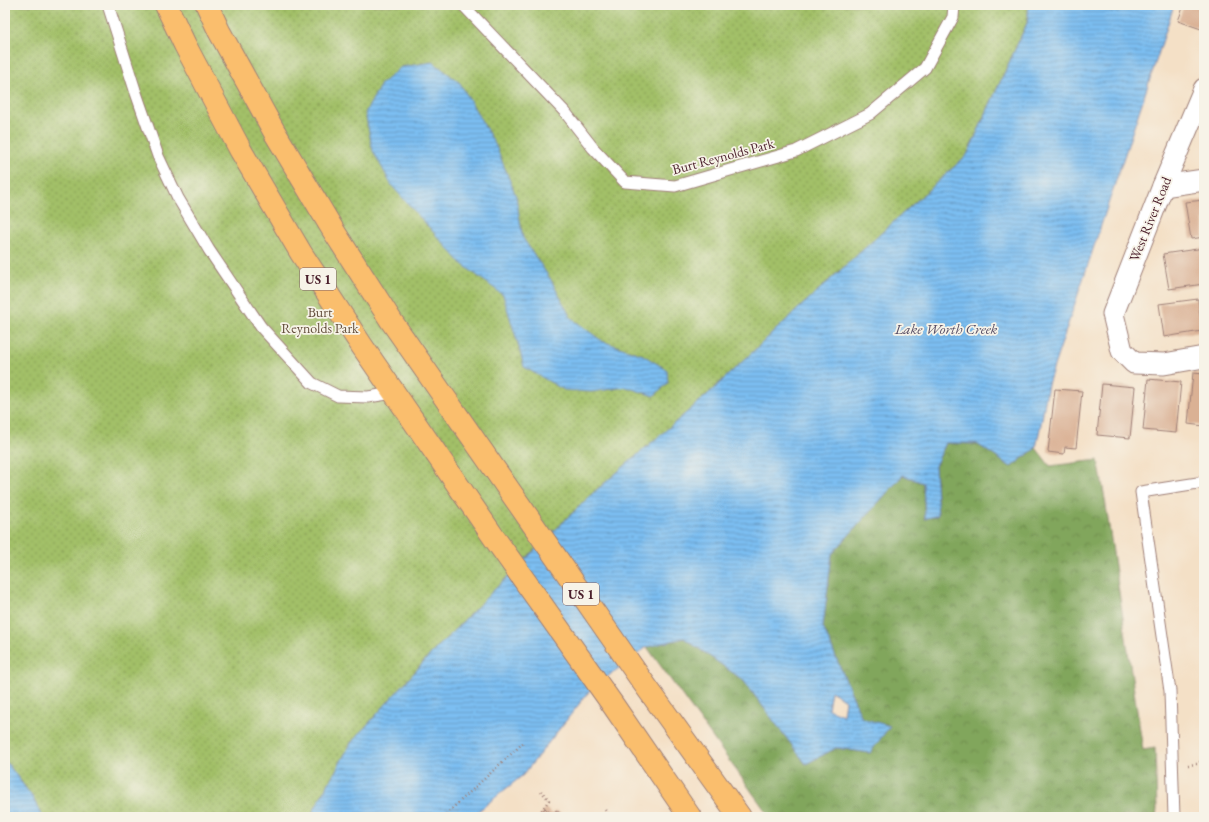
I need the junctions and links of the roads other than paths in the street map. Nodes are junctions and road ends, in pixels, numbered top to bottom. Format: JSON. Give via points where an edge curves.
{"nodes":[{"id":1,"x":108,"y":5,"type":"edge"},
{"id":2,"x":166,"y":5,"type":"edge"},
{"id":3,"x":207,"y":5,"type":"edge"},
{"id":4,"x":463,"y":5,"type":"edge"},
{"id":5,"x":954,"y":5,"type":"edge"},
{"id":6,"x":1204,"y":89,"type":"edge"},
{"id":7,"x":1204,"y":180,"type":"edge"},
{"id":8,"x":1163,"y":186,"type":"junction"},
{"id":9,"x":1204,"y":358,"type":"edge"},
{"id":10,"x":394,"y":393,"type":"junction"},
{"id":11,"x":1204,"y":482,"type":"edge"},
{"id":12,"x":690,"y":817,"type":"edge"},
{"id":13,"x":740,"y":817,"type":"edge"},
{"id":14,"x":1174,"y":817,"type":"edge"}],
"edges":[{"from":1,"to":10,"type":"lane","via":[[158,156],[178,198],[209,250],[261,327],[312,383],[338,396],[368,397]]},
{"from":2,"to":10,"type":"main road","number":"US 1","via":[[241,151],[301,253]]},
{"from":3,"to":13,"type":"main road","number":"US 1","via":[[275,133],[392,322]]},
{"from":4,"to":5,"type":"lane","name":"Burt Reynolds Park","via":[[565,112],[593,148],[625,182],[675,186],[796,151],[870,114],[925,68],[953,18]]},
{"from":6,"to":8,"type":"street","name":"West River Road"},
{"from":7,"to":8,"type":"street"},
{"from":8,"to":9,"type":"street","name":"West River Road","via":[[1113,314],[1122,351],[1134,363],[1164,364]]},
{"from":10,"to":12,"type":"main road","number":"US 1"},
{"from":11,"to":14,"type":"lane","via":[[1141,492],[1170,692]]}]}
